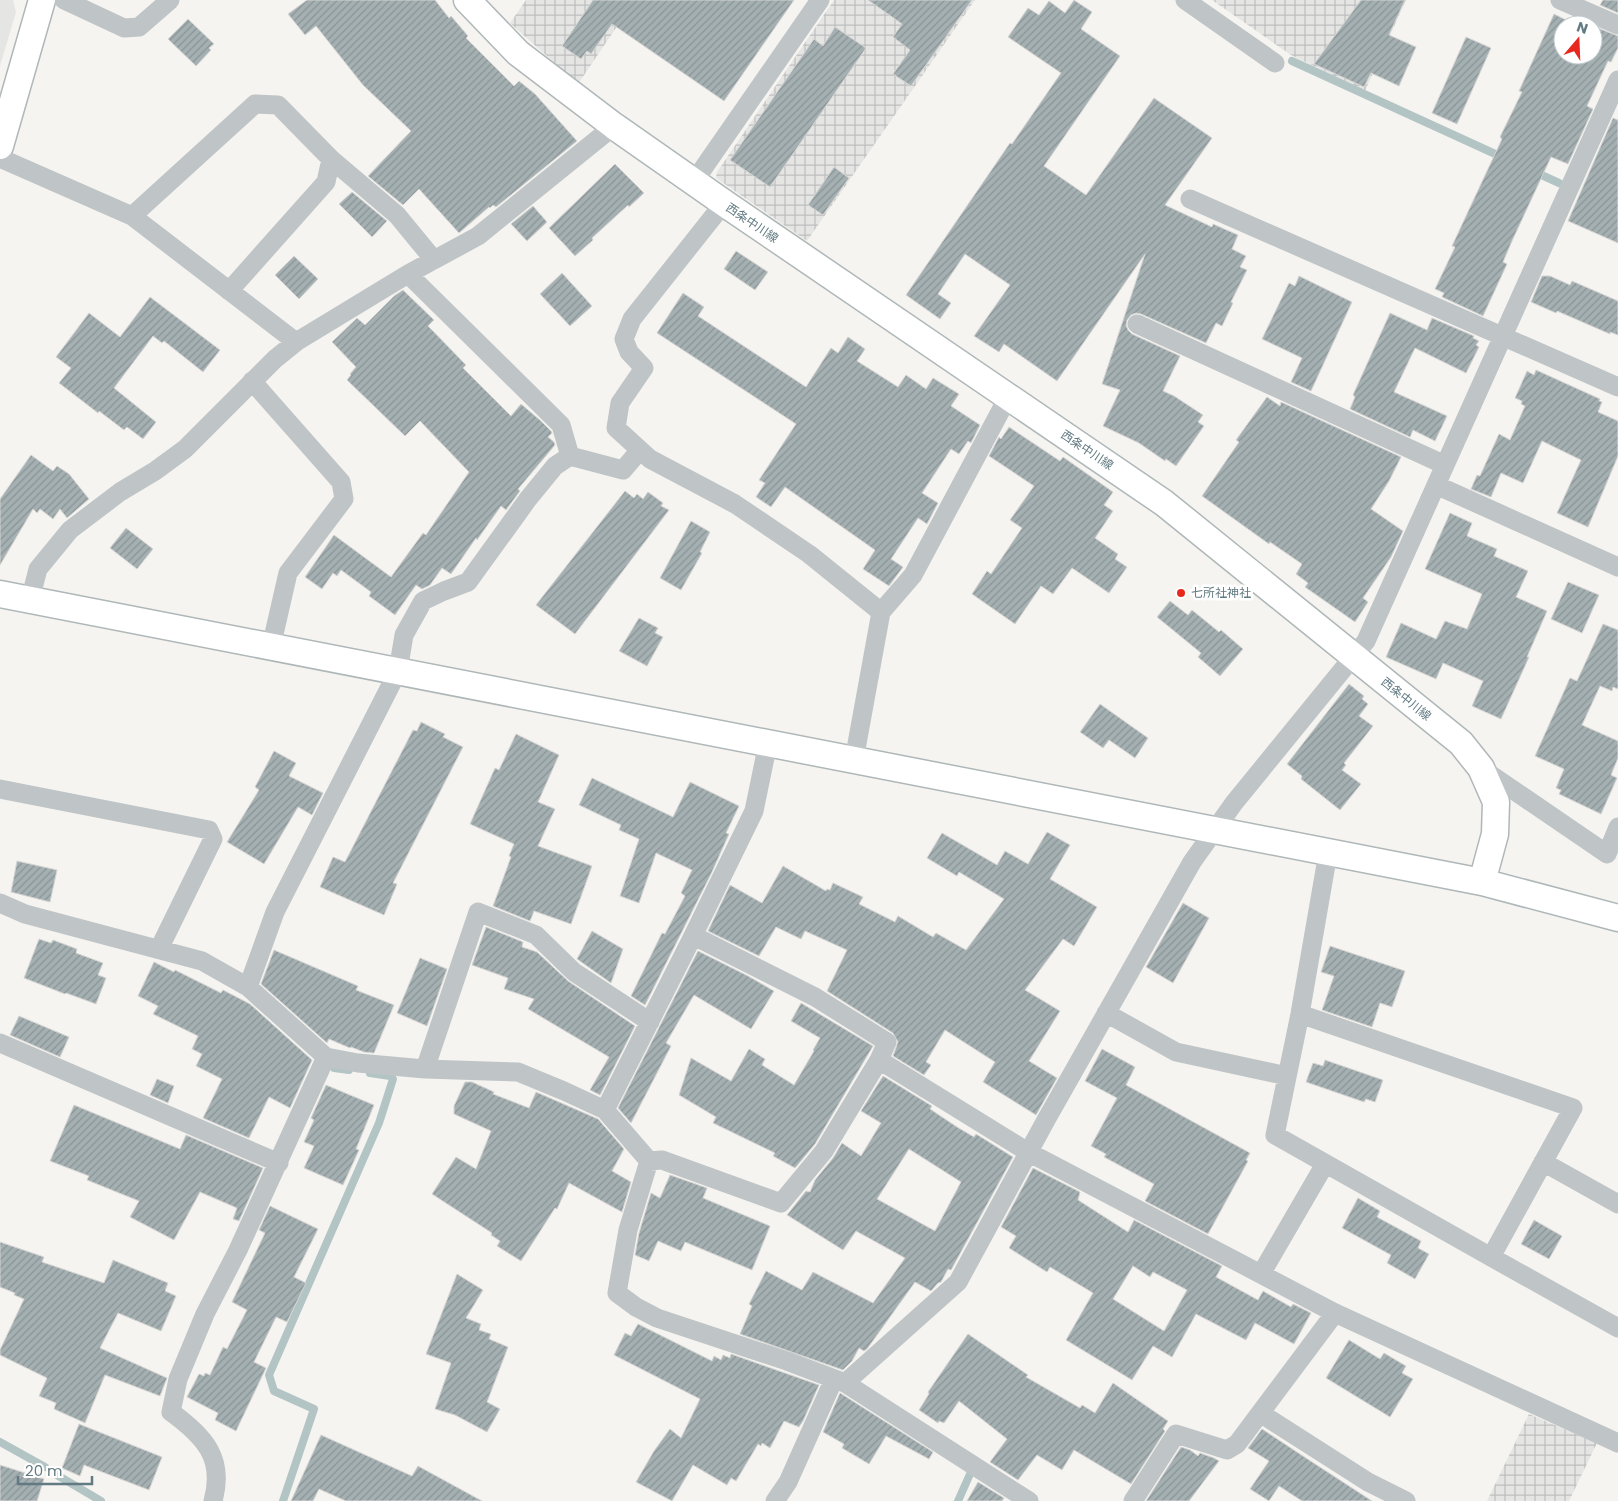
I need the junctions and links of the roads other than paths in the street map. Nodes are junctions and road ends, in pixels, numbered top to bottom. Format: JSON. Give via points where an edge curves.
{"nodes":[{"id":1,"x":42,"y":0,"type":"edge"},
{"id":2,"x":64,"y":0,"type":"edge"},
{"id":3,"x":170,"y":0,"type":"edge"},
{"id":4,"x":467,"y":0,"type":"edge"},
{"id":5,"x":820,"y":0,"type":"edge"},
{"id":6,"x":1185,"y":0,"type":"edge"},
{"id":7,"x":1560,"y":0,"type":"edge"},
{"id":8,"x":1618,"y":26,"type":"edge"},
{"id":9,"x":1275,"y":62,"type":"dead end"},
{"id":10,"x":1618,"y":80,"type":"edge"},
{"id":11,"x":614,"y":126,"type":"junction"},
{"id":12,"x":0,"y":146,"type":"edge"},
{"id":13,"x":0,"y":158,"type":"edge"},
{"id":14,"x":331,"y":159,"type":"junction"},
{"id":15,"x":693,"y":183,"type":"junction"},
{"id":16,"x":1190,"y":199,"type":"dead end"},
{"id":17,"x":724,"y":203,"type":"junction"},
{"id":18,"x":132,"y":216,"type":"junction"},
{"id":19,"x":434,"y":260,"type":"junction"},
{"id":20,"x":408,"y":274,"type":"junction"},
{"id":21,"x":229,"y":291,"type":"junction"},
{"id":22,"x":1137,"y":324,"type":"dead end"},
{"id":23,"x":1503,"y":337,"type":"junction"},
{"id":24,"x":296,"y":342,"type":"junction"},
{"id":25,"x":252,"y":382,"type":"junction"},
{"id":26,"x":1618,"y":387,"type":"edge"},
{"id":27,"x":1008,"y":397,"type":"junction"},
{"id":28,"x":640,"y":450,"type":"junction"},
{"id":29,"x":570,"y":456,"type":"junction"},
{"id":30,"x":1445,"y":465,"type":"junction"},
{"id":31,"x":1436,"y":485,"type":"junction"},
{"id":32,"x":1618,"y":568,"type":"edge"},
{"id":33,"x":0,"y":594,"type":"edge"},
{"id":34,"x":30,"y":600,"type":"junction"},
{"id":35,"x":881,"y":612,"type":"junction"},
{"id":36,"x":271,"y":647,"type":"junction"},
{"id":37,"x":1354,"y":656,"type":"junction"},
{"id":38,"x":398,"y":671,"type":"junction"},
{"id":39,"x":768,"y":743,"type":"junction"},
{"id":40,"x":854,"y":760,"type":"junction"},
{"id":41,"x":1481,"y":768,"type":"junction"},
{"id":42,"x":0,"y":789,"type":"edge"},
{"id":43,"x":1618,"y":827,"type":"edge"},
{"id":44,"x":1214,"y":830,"type":"junction"},
{"id":45,"x":1328,"y":853,"type":"junction"},
{"id":46,"x":1482,"y":882,"type":"junction"},
{"id":47,"x":0,"y":903,"type":"edge"},
{"id":48,"x":1618,"y":918,"type":"edge"},
{"id":49,"x":694,"y":936,"type":"junction"},
{"id":50,"x":159,"y":949,"type":"junction"},
{"id":51,"x":248,"y":987,"type":"junction"},
{"id":52,"x":1106,"y":1013,"type":"junction"},
{"id":53,"x":1300,"y":1014,"type":"junction"},
{"id":54,"x":650,"y":1022,"type":"junction"},
{"id":55,"x":0,"y":1043,"type":"edge"},
{"id":56,"x":326,"y":1057,"type":"junction"},
{"id":57,"x":879,"y":1060,"type":"junction"},
{"id":58,"x":425,"y":1069,"type":"junction"},
{"id":59,"x":1288,"y":1076,"type":"junction"},
{"id":60,"x":605,"y":1110,"type":"junction"},
{"id":61,"x":1028,"y":1152,"type":"junction"},
{"id":62,"x":649,"y":1161,"type":"junction"},
{"id":63,"x":279,"y":1162,"type":"junction"},
{"id":64,"x":1543,"y":1162,"type":"junction"},
{"id":65,"x":1325,"y":1164,"type":"junction"},
{"id":66,"x":1618,"y":1204,"type":"edge"},
{"id":67,"x":1491,"y":1257,"type":"junction"},
{"id":68,"x":1261,"y":1274,"type":"junction"},
{"id":69,"x":1335,"y":1313,"type":"junction"},
{"id":70,"x":1618,"y":1328,"type":"edge"},
{"id":71,"x":839,"y":1381,"type":"junction"},
{"id":72,"x":1260,"y":1413,"type":"junction"},
{"id":73,"x":1618,"y":1443,"type":"edge"},
{"id":74,"x":213,"y":1501,"type":"edge"},
{"id":75,"x":775,"y":1501,"type":"edge"},
{"id":76,"x":1029,"y":1501,"type":"edge"},
{"id":77,"x":1134,"y":1501,"type":"edge"},
{"id":78,"x":1406,"y":1501,"type":"edge"}],
"edges":[{"from":1,"to":12,"type":"street"},
{"from":2,"to":3,"type":"street","via":[[124,28],[139,27]]},
{"from":4,"to":11,"type":"street","name":"西条中川線","via":[[518,52]]},
{"from":5,"to":15,"type":"street"},
{"from":6,"to":9,"type":"street"},
{"from":7,"to":8,"type":"street"},
{"from":10,"to":23,"type":"street"},
{"from":11,"to":15,"type":"street","name":"西条中川線"},
{"from":11,"to":19,"type":"street","via":[[478,236]]},
{"from":13,"to":18,"type":"street"},
{"from":14,"to":18,"type":"street","via":[[278,105],[255,104]]},
{"from":14,"to":19,"type":"street","via":[[397,215]]},
{"from":14,"to":21,"type":"street","via":[[326,182]]},
{"from":15,"to":17,"type":"street","name":"西条中川線"},
{"from":16,"to":23,"type":"street"},
{"from":17,"to":27,"type":"street","name":"西条中川線"},
{"from":17,"to":28,"type":"street","via":[[632,319],[624,339],[629,352],[644,368],[620,403],[616,428]]},
{"from":18,"to":21,"type":"street"},
{"from":19,"to":20,"type":"street"},
{"from":20,"to":24,"type":"street"},
{"from":20,"to":29,"type":"street","via":[[561,425]]},
{"from":21,"to":24,"type":"street"},
{"from":22,"to":30,"type":"street"},
{"from":23,"to":26,"type":"street"},
{"from":23,"to":30,"type":"street"},
{"from":24,"to":25,"type":"street"},
{"from":25,"to":34,"type":"street","via":[[185,449],[70,530],[38,569]]},
{"from":25,"to":36,"type":"street","via":[[341,482],[344,499],[288,573]]},
{"from":27,"to":35,"type":"street","via":[[913,575]]},
{"from":27,"to":37,"type":"street","name":"西条中川線","via":[[1164,502]]},
{"from":28,"to":29,"type":"street","via":[[623,470]]},
{"from":28,"to":35,"type":"street","via":[[650,459],[735,504],[799,547]]},
{"from":29,"to":38,"type":"street","via":[[555,466],[528,499],[468,582],[423,601],[404,635]]},
{"from":30,"to":31,"type":"street"},
{"from":31,"to":32,"type":"street"},
{"from":31,"to":37,"type":"street","via":[[1366,640]]},
{"from":33,"to":34,"type":"street"},
{"from":34,"to":36,"type":"street"},
{"from":35,"to":40,"type":"street"},
{"from":36,"to":38,"type":"street"},
{"from":37,"to":41,"type":"street","name":"西条中川線","via":[[1461,743]]},
{"from":37,"to":44,"type":"street"},
{"from":38,"to":39,"type":"street"},
{"from":38,"to":51,"type":"street","via":[[275,912]]},
{"from":39,"to":40,"type":"street"},
{"from":39,"to":49,"type":"street","via":[[754,811]]},
{"from":40,"to":44,"type":"street"},
{"from":41,"to":43,"type":"street","via":[[1607,854]]},
{"from":41,"to":46,"type":"street","name":"西条中川線","via":[[1496,802],[1495,834]]},
{"from":42,"to":50,"type":"street","via":[[209,830],[213,840]]},
{"from":44,"to":45,"type":"street"},
{"from":44,"to":52,"type":"street","via":[[1192,862]]},
{"from":45,"to":46,"type":"street"},
{"from":45,"to":53,"type":"street"},
{"from":46,"to":48,"type":"street"},
{"from":47,"to":50,"type":"street","via":[[25,914]]},
{"from":49,"to":54,"type":"street"},
{"from":49,"to":57,"type":"street","via":[[816,996],[886,1042]]},
{"from":50,"to":51,"type":"street","via":[[202,961]]},
{"from":51,"to":56,"type":"street"},
{"from":52,"to":59,"type":"street","via":[[1176,1052]]},
{"from":52,"to":61,"type":"street"},
{"from":53,"to":59,"type":"street"},
{"from":53,"to":64,"type":"street","via":[[1573,1108]]},
{"from":54,"to":58,"type":"street","via":[[574,972],[536,936],[478,912]]},
{"from":54,"to":60,"type":"street"},
{"from":55,"to":63,"type":"street"},
{"from":56,"to":58,"type":"street"},
{"from":56,"to":63,"type":"street"},
{"from":57,"to":61,"type":"street"},
{"from":57,"to":62,"type":"street","via":[[824,1151],[781,1204],[662,1160]]},
{"from":58,"to":60,"type":"street","via":[[518,1072]]},
{"from":59,"to":65,"type":"street","via":[[1275,1135]]},
{"from":60,"to":62,"type":"street"},
{"from":61,"to":68,"type":"street"},
{"from":61,"to":71,"type":"street","via":[[958,1282]]},
{"from":62,"to":71,"type":"street","via":[[628,1230],[617,1293],[657,1318]]},
{"from":63,"to":74,"type":"street","via":[[205,1314],[178,1380],[171,1412],[202,1438],[211,1452],[217,1482]]},
{"from":64,"to":66,"type":"street"},
{"from":64,"to":67,"type":"street"},
{"from":65,"to":67,"type":"street"},
{"from":65,"to":68,"type":"street"},
{"from":67,"to":70,"type":"street"},
{"from":68,"to":69,"type":"street"},
{"from":69,"to":72,"type":"street"},
{"from":69,"to":73,"type":"street"},
{"from":71,"to":75,"type":"street","via":[[788,1482]]},
{"from":71,"to":76,"type":"street"},
{"from":72,"to":77,"type":"street","via":[[1238,1444],[1227,1450],[1176,1434]]},
{"from":72,"to":78,"type":"street","via":[[1368,1482]]}]}
